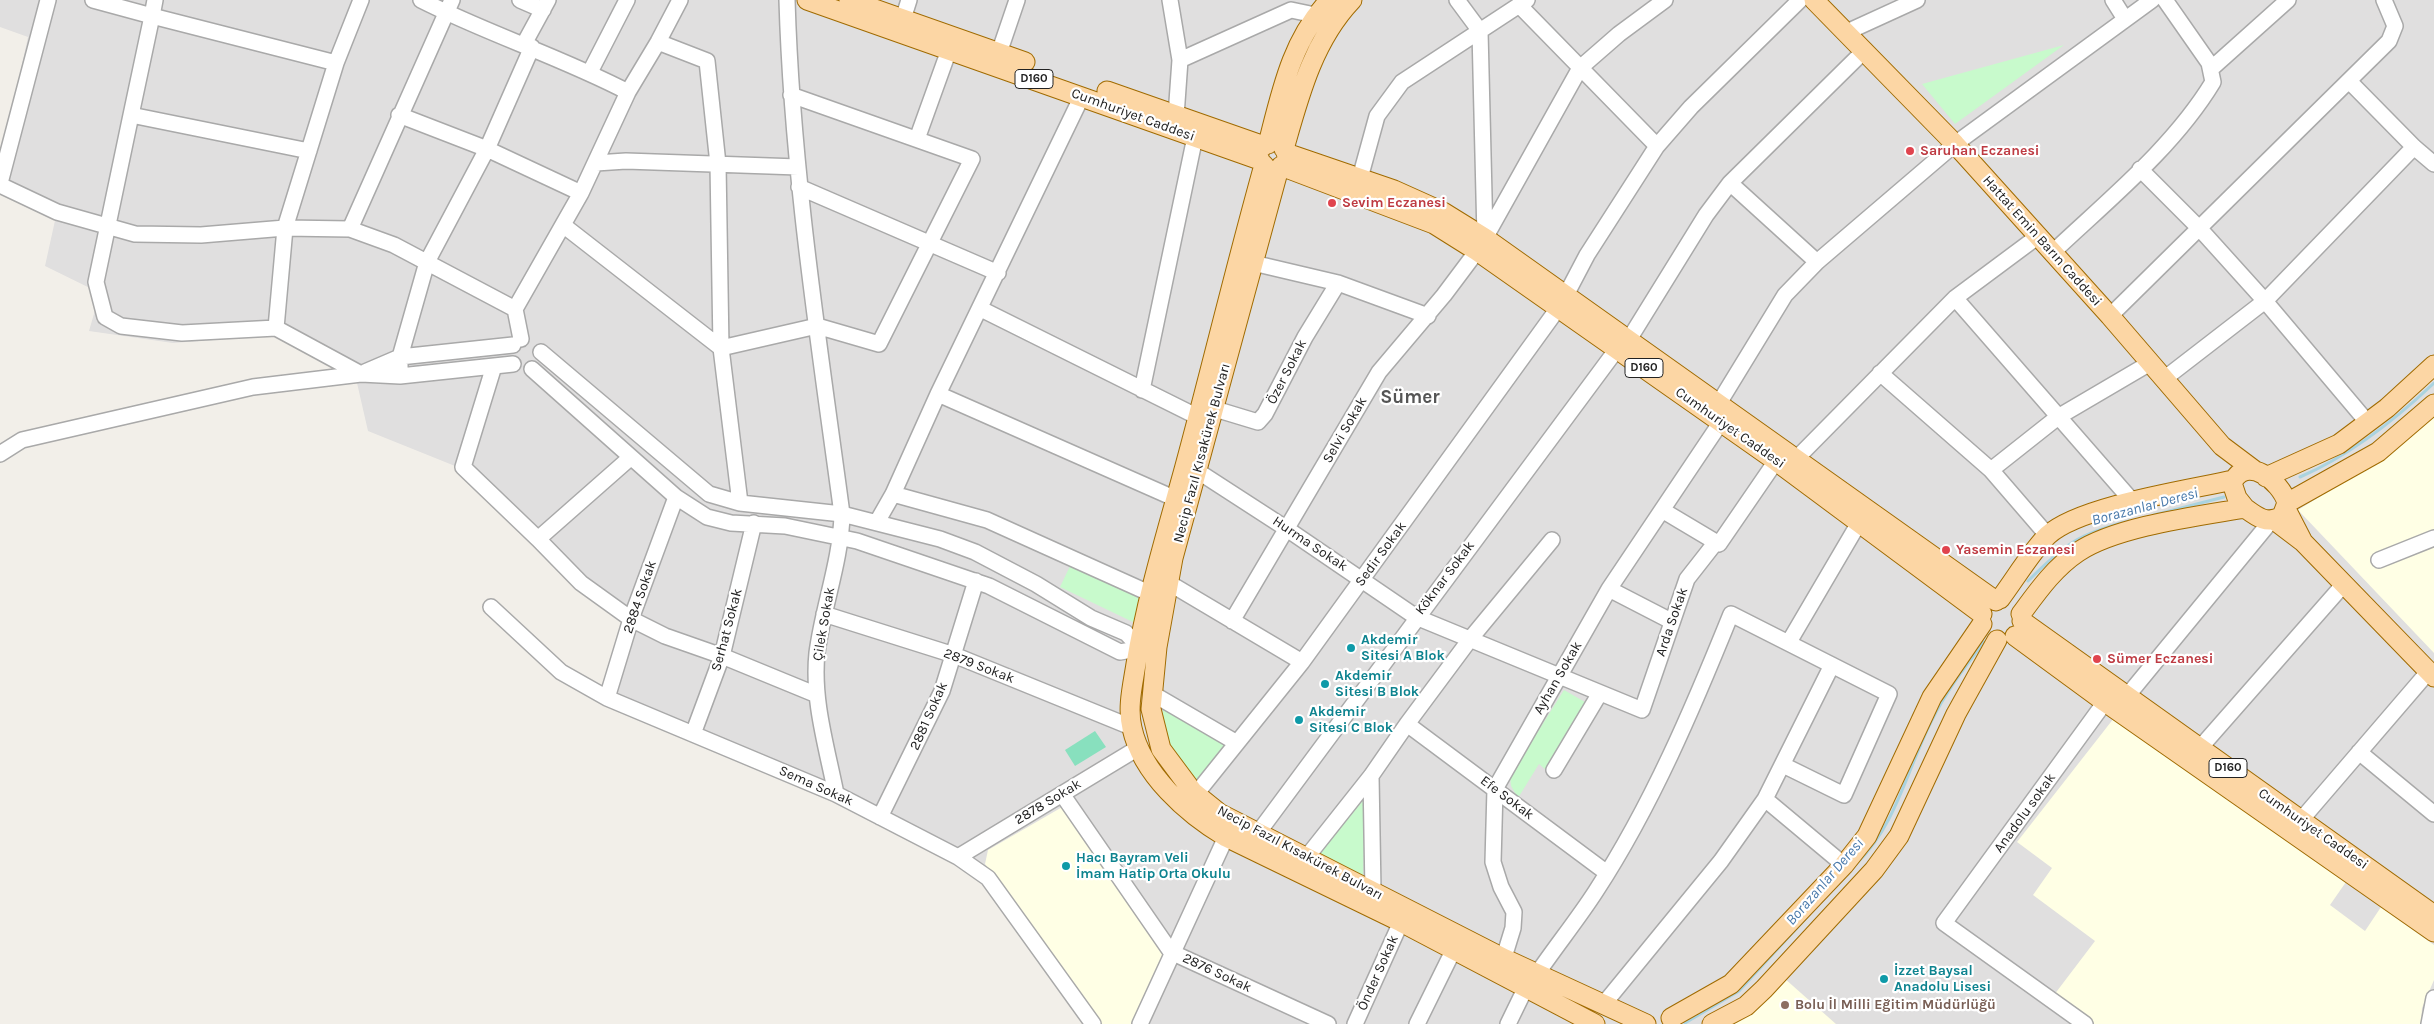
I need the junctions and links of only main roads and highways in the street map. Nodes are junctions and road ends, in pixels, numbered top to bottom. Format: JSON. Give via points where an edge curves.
{"nodes":[{"id":1,"x":807,"y":0,"type":"edge"},
{"id":2,"x":849,"y":0,"type":"edge"},
{"id":3,"x":1330,"y":0,"type":"edge"},
{"id":4,"x":1352,"y":0,"type":"edge"},
{"id":5,"x":1814,"y":0,"type":"edge"},
{"id":6,"x":1273,"y":156,"type":"junction"},
{"id":7,"x":1481,"y":244,"type":"junction"},
{"id":8,"x":1622,"y":345,"type":"junction"},
{"id":9,"x":2434,"y":365,"type":"edge"},
{"id":10,"x":2434,"y":404,"type":"edge"},
{"id":11,"x":1206,"y":413,"type":"junction"},
{"id":12,"x":2222,"y":446,"type":"junction"},
{"id":13,"x":2260,"y":473,"type":"junction"},
{"id":14,"x":2234,"y":479,"type":"junction"},
{"id":15,"x":2245,"y":508,"type":"junction"},
{"id":16,"x":2280,"y":513,"type":"junction"},
{"id":17,"x":1990,"y":610,"type":"junction"},
{"id":18,"x":2014,"y":628,"type":"junction"},
{"id":19,"x":1148,"y":647,"type":"junction"},
{"id":20,"x":2431,"y":674,"type":"edge"},
{"id":21,"x":2434,"y":915,"type":"edge"},
{"id":22,"x":2434,"y":932,"type":"edge"},
{"id":23,"x":1502,"y":966,"type":"junction"},
{"id":24,"x":1532,"y":981,"type":"junction"},
{"id":25,"x":1676,"y":1021,"type":"edge"},
{"id":26,"x":1596,"y":1024,"type":"edge"},
{"id":27,"x":1647,"y":1024,"type":"edge"},
{"id":28,"x":1712,"y":1024,"type":"edge"}],
"edges":[{"from":1,"to":6,"type":"main road","name":"Cumhuriyet Caddesi","number":"D160","via":[[1195,138]]},
{"from":2,"to":6,"type":"main road","name":"Cumhuriyet Caddesi","number":"D160","via":[[1176,116]]},
{"from":3,"to":6,"type":"main road","name":"Necip Fazıl Kısakürek Bulvarı","via":[[1315,15],[1302,36],[1280,97]]},
{"from":4,"to":6,"type":"main road","name":"Necip Fazıl Kısakürek Bulvarı","via":[[1335,17],[1318,47]]},
{"from":5,"to":12,"type":"main road","name":"Hattat Emin Barın Caddesi","via":[[1955,144]]},
{"from":6,"to":7,"type":"main road","name":"Cumhuriyet Caddesi","number":"D160"},
{"from":6,"to":7,"type":"main road","name":"Cumhuriyet Caddesi","number":"D160","via":[[1394,190],[1443,212]]},
{"from":6,"to":11,"type":"main road","name":"Necip Fazıl Kısakürek Bulvarı"},
{"from":6,"to":11,"type":"main road","name":"Necip Fazıl Kısakürek Bulvarı","via":[[1253,263]]},
{"from":7,"to":8,"type":"main road","name":"Cumhuriyet Caddesi","number":"D160"},
{"from":8,"to":17,"type":"main road","name":"Cumhuriyet Caddesi","number":"D160","via":[[1721,422]]},
{"from":8,"to":17,"type":"main road","name":"Cumhuriyet Caddesi","number":"D160","via":[[1719,403],[1797,458]]},
{"from":9,"to":13,"type":"main road","via":[[2339,444]]},
{"from":10,"to":16,"type":"main road","via":[[2378,452]]},
{"from":11,"to":19,"type":"main road","name":"Necip Fazıl Kısakürek Bulvarı","via":[[1199,472]]},
{"from":11,"to":19,"type":"main road","name":"Necip Fazıl Kısakürek Bulvarı","via":[[1176,499],[1149,593]]},
{"from":12,"to":13,"type":"main road"},
{"from":12,"to":14,"type":"main road"},
{"from":13,"to":14,"type":"main road","via":[[2244,471]]},
{"from":13,"to":16,"type":"main road","via":[[2275,484]]},
{"from":14,"to":15,"type":"main road","via":[[2234,490]]},
{"from":14,"to":17,"type":"main road","via":[[2083,517],[2048,536]]},
{"from":15,"to":16,"type":"main road","via":[[2260,519]]},
{"from":15,"to":18,"type":"main road","via":[[2116,534],[2098,541],[2060,566]]},
{"from":16,"to":20,"type":"main road","via":[[2303,542]]},
{"from":17,"to":18,"type":"main road","via":[[2013,603]]},
{"from":17,"to":18,"type":"main road","via":[[1988,636]]},
{"from":17,"to":25,"type":"main road","via":[[1932,697],[1867,836],[1844,865],[1731,984]]},
{"from":18,"to":21,"type":"main road","name":"Cumhuriyet Caddesi","number":"D160","via":[[2128,695]]},
{"from":18,"to":22,"type":"main road","name":"Cumhuriyet Caddesi","number":"D160","via":[[2105,702]]},
{"from":18,"to":28,"type":"main road","via":[[1956,714],[1922,790],[1894,842],[1874,870],[1764,989],[1746,1006]]},
{"from":19,"to":23,"type":"main road","name":"Necip Fazıl Kısakürek Bulvarı","via":[[1153,694],[1151,709],[1161,749],[1196,794],[1219,813],[1373,892]]},
{"from":19,"to":23,"type":"main road","name":"Necip Fazıl Kısakürek Bulvarı","via":[[1131,699],[1131,727],[1138,748],[1162,785],[1180,805],[1226,837],[1454,949]]},
{"from":23,"to":24,"type":"main road","name":"Necip Fazıl Kısakürek Bulvarı"},
{"from":24,"to":26,"type":"main road","name":"Necip Fazıl Kısakürek Bulvarı"},
{"from":24,"to":27,"type":"main road","name":"Necip Fazıl Kısakürek Bulvarı"},
{"from":25,"to":27,"type":"main road","via":[[1658,1018]]}]}
